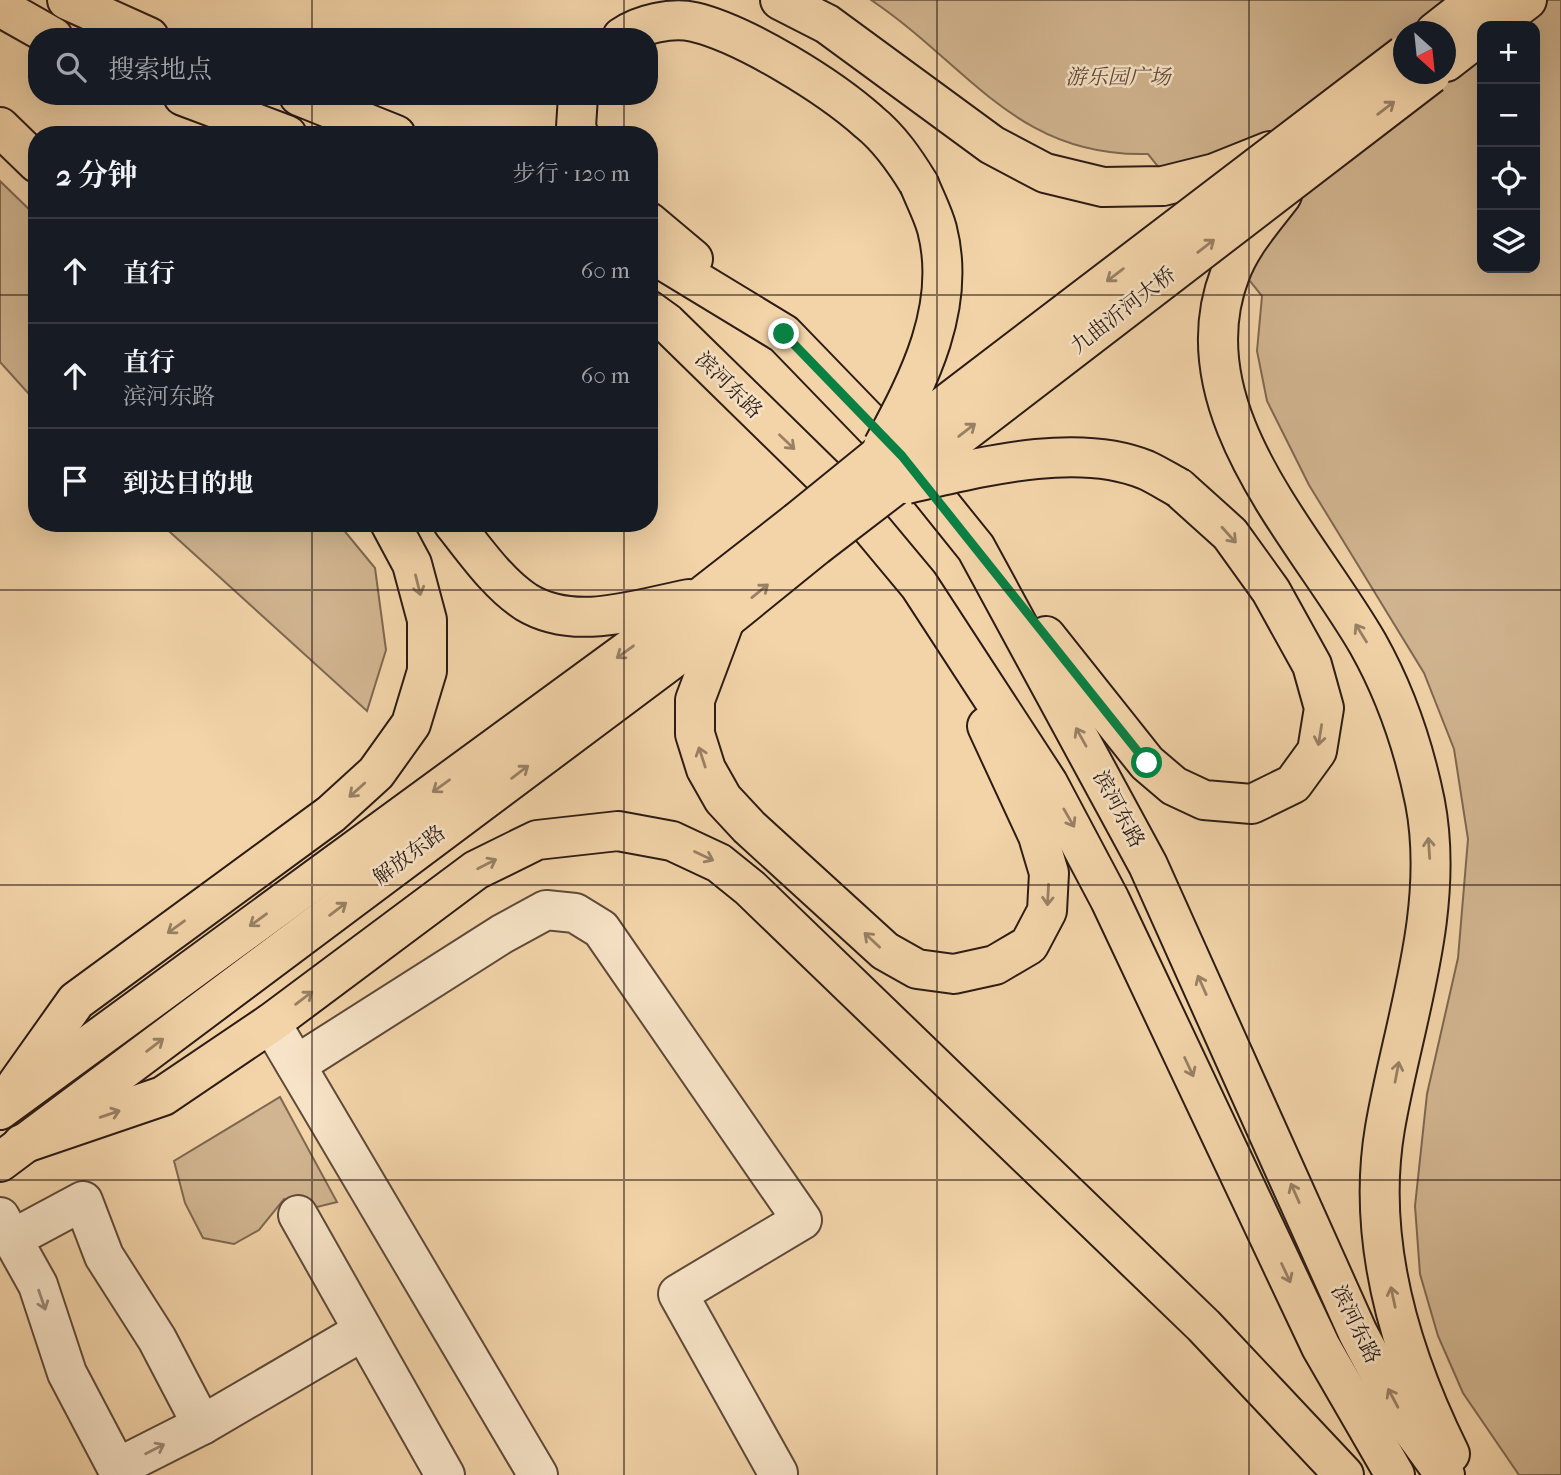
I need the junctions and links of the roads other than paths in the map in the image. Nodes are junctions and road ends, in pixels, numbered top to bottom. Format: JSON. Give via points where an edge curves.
{"nodes":[{"id":1,"x":67,"y":0,"type":"edge"},
{"id":2,"x":780,"y":0,"type":"edge"},
{"id":3,"x":1476,"y":0,"type":"edge"},
{"id":4,"x":1527,"y":0,"type":"edge"},
{"id":5,"x":0,"y":7,"type":"edge"},
{"id":6,"x":1449,"y":21,"type":"edge"},
{"id":7,"x":1499,"y":21,"type":"edge"},
{"id":8,"x":37,"y":28,"type":"edge"},
{"id":9,"x":129,"y":28,"type":"edge"},
{"id":10,"x":644,"y":28,"type":"edge"},
{"id":11,"x":1477,"y":38,"type":"edge"},
{"id":12,"x":1456,"y":54,"type":"edge"},
{"id":13,"x":1393,"y":65,"type":"edge"},
{"id":14,"x":1415,"y":84,"type":"edge"},
{"id":15,"x":207,"y":105,"type":"edge"},
{"id":16,"x":321,"y":105,"type":"edge"},
{"id":17,"x":577,"y":105,"type":"edge"},
{"id":18,"x":263,"y":126,"type":"edge"},
{"id":19,"x":374,"y":126,"type":"edge"},
{"id":20,"x":576,"y":126,"type":"edge"},
{"id":21,"x":0,"y":127,"type":"edge"},
{"id":22,"x":28,"y":154,"type":"edge"},
{"id":23,"x":1291,"y":161,"type":"junction"},
{"id":24,"x":658,"y":229,"type":"edge"},
{"id":25,"x":658,"y":257,"type":"edge"},
{"id":26,"x":658,"y":316,"type":"edge"},
{"id":27,"x":784,"y":334,"type":"junction"},
{"id":28,"x":658,"y":349,"type":"edge"},
{"id":29,"x":734,"y":391,"type":"junction"},
{"id":30,"x":886,"y":472,"type":"junction"},
{"id":31,"x":395,"y":532,"type":"edge"},
{"id":32,"x":461,"y":532,"type":"edge"},
{"id":33,"x":806,"y":534,"type":"joint"},
{"id":34,"x":975,"y":548,"type":"junction"},
{"id":35,"x":919,"y":585,"type":"junction"},
{"id":36,"x":713,"y":608,"type":"junction"},
{"id":37,"x":271,"y":1023,"type":"junction"},
{"id":38,"x":296,"y":1065,"type":"junction"},
{"id":39,"x":0,"y":1109,"type":"edge"},
{"id":40,"x":11,"y":1153,"type":"edge"},
{"id":41,"x":298,"y":1215,"type":"dead end"},
{"id":42,"x":7,"y":1227,"type":"edge"},
{"id":43,"x":363,"y":1331,"type":"junction"},
{"id":44,"x":202,"y":1425,"type":"junction"},
{"id":45,"x":110,"y":1471,"type":"edge"},
{"id":46,"x":778,"y":1473,"type":"dead end"},
{"id":47,"x":445,"y":1475,"type":"edge"},
{"id":48,"x":538,"y":1475,"type":"edge"},
{"id":49,"x":1344,"y":1475,"type":"edge"},
{"id":50,"x":1395,"y":1475,"type":"edge"},
{"id":51,"x":1445,"y":1475,"type":"edge"},
{"id":52,"x":1460,"y":1475,"type":"edge"}],
"edges":[{"from":1,"to":9,"type":"main road"},
{"from":2,"to":23,"type":"main road","bridge":true,"via":[[827,24],[992,145],[1045,173],[1102,187],[1163,186]]},
{"from":3,"to":6,"type":"main road"},
{"from":4,"to":7,"type":"main road"},
{"from":5,"to":8,"type":"main road"},
{"from":10,"to":30,"type":"main road","bridge":true,"via":[[658,22],[692,22],[756,48],[870,122],[900,153],[919,184],[937,228],[943,265],[941,301],[931,345]]},
{"from":11,"to":12,"type":"main road"},
{"from":13,"to":23,"type":"main road","name":"九曲沂河大桥","bridge":true},
{"from":23,"to":14,"type":"main road","name":"九曲沂河大桥","one_way":true,"bridge":true},
{"from":15,"to":18,"type":"main road"},
{"from":16,"to":19,"type":"main road"},
{"from":17,"to":20,"type":"main road"},
{"from":21,"to":22,"type":"main road"},
{"from":23,"to":30,"type":"main road","name":"九曲沂河大桥","bridge":true},
{"from":52,"to":23,"type":"main road","one_way":true,"bridge":true,"via":[[1404,1347],[1380,1208],[1384,1132],[1431,883],[1426,805],[1406,727],[1369,646],[1254,465],[1224,399],[1217,344],[1230,275]]},
{"from":24,"to":27,"type":"main road"},
{"from":25,"to":27,"type":"main road","name":"滨河东路"},
{"from":26,"to":29,"type":"main road","name":"滨河东路"},
{"from":27,"to":34,"type":"main road","name":"滨河东路","via":[[902,456]]},
{"from":28,"to":29,"type":"main road"},
{"from":29,"to":35,"type":"main road","name":"滨河东路","one_way":true,"via":[[849,501]]},
{"from":30,"to":33,"type":"main road","name":"九曲沂河大桥","bridge":true},
{"from":30,"to":34,"type":"main road","one_way":true,"bridge":true,"via":[[972,469],[1051,458],[1103,461],[1144,470],[1179,488],[1230,534],[1271,591],[1312,665],[1324,708],[1317,751],[1293,784],[1252,804],[1204,800],[1174,786],[1147,763]]},
{"from":31,"to":39,"type":"main road","one_way":true,"via":[[412,564],[427,620],[427,671],[411,724],[376,773],[331,814],[76,1001]]},
{"from":32,"to":36,"type":"main road","via":[[527,602],[568,617]]},
{"from":33,"to":36,"type":"main road","name":"解放东路"},
{"from":51,"to":34,"type":"main road","name":"滨河东路","one_way":true,"via":[[1403,1417],[1359,1333],[1148,865]]},
{"from":35,"to":36,"type":"main road","one_way":true,"via":[[1021,797],[1049,873],[1047,911],[1029,945],[995,965],[954,974],[917,969],[885,951],[723,799],[706,769],[695,734],[695,700]]},
{"from":35,"to":50,"type":"main road","name":"滨河东路","one_way":true,"via":[[1077,834],[1321,1347]]},
{"from":36,"to":39,"type":"main road","name":"解放东路","one_way":true},
{"from":40,"to":36,"type":"main road","name":"解放东路","one_way":true},
{"from":37,"to":38,"type":"street"},
{"from":40,"to":37,"type":"main road","one_way":true,"via":[[163,1096]]},
{"from":37,"to":49,"type":"main road","one_way":true,"via":[[476,870],[537,840],[618,831],[672,841],[719,863],[750,888],[1204,1326]]},
{"from":38,"to":46,"type":"street","via":[[546,910],[575,914],[601,929],[802,1220],[678,1294]]},
{"from":38,"to":48,"type":"street"},
{"from":41,"to":43,"type":"street"},
{"from":42,"to":44,"type":"street","via":[[83,1201],[104,1256],[157,1339]]},
{"from":42,"to":45,"type":"street","one_way":true,"via":[[38,1285],[67,1373]]},
{"from":43,"to":44,"type":"street"},
{"from":43,"to":47,"type":"street"},
{"from":45,"to":44,"type":"street","one_way":true}]}
